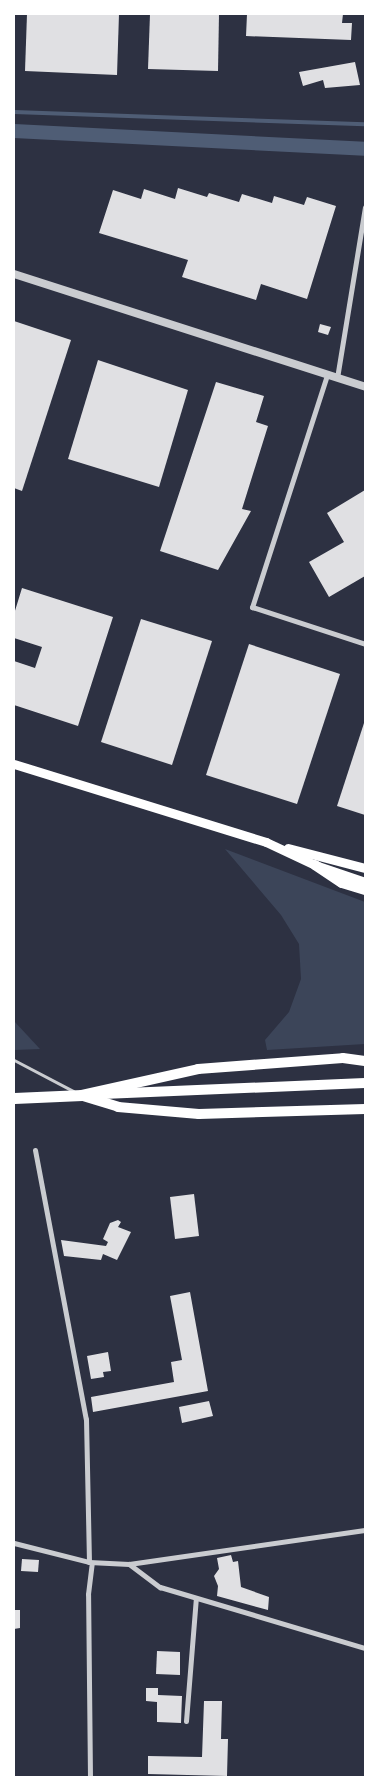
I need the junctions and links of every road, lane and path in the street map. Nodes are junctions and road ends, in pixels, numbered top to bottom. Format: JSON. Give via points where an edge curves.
{"nodes":[{"id":1,"x":365,"y":207,"type":"edge"},
{"id":2,"x":14,"y":274,"type":"edge"},
{"id":3,"x":326,"y":375,"type":"junction"},
{"id":4,"x":337,"y":378,"type":"junction"},
{"id":5,"x":365,"y":387,"type":"edge"},
{"id":6,"x":365,"y":644,"type":"edge"},
{"id":7,"x":14,"y":764,"type":"edge"},
{"id":8,"x":278,"y":846,"type":"junction"},
{"id":9,"x":315,"y":865,"type":"junction"},
{"id":10,"x":365,"y":868,"type":"edge"},
{"id":11,"x":365,"y":882,"type":"edge"},
{"id":12,"x":365,"y":890,"type":"edge"},
{"id":13,"x":365,"y":1053,"type":"edge"},
{"id":14,"x":343,"y":1058,"type":"junction"},
{"id":15,"x":14,"y":1060,"type":"edge"},
{"id":16,"x":365,"y":1061,"type":"edge"},
{"id":17,"x":365,"y":1083,"type":"edge"},
{"id":18,"x":82,"y":1095,"type":"junction"},
{"id":19,"x":14,"y":1098,"type":"edge"},
{"id":20,"x":365,"y":1109,"type":"edge"},
{"id":21,"x":35,"y":1150,"type":"dead end"},
{"id":22,"x":365,"y":1530,"type":"edge"},
{"id":23,"x":14,"y":1543,"type":"edge"},
{"id":24,"x":90,"y":1563,"type":"junction"},
{"id":25,"x":129,"y":1564,"type":"junction"},
{"id":26,"x":196,"y":1598,"type":"junction"},
{"id":27,"x":365,"y":1648,"type":"edge"},
{"id":28,"x":186,"y":1720,"type":"dead end"},
{"id":29,"x":90,"y":1777,"type":"edge"}],
"edges":[{"from":1,"to":4,"type":"street"},
{"from":2,"to":3,"type":"street"},
{"from":3,"to":4,"type":"street"},
{"from":3,"to":6,"type":"street","via":[[252,607]]},
{"from":4,"to":5,"type":"street"},
{"from":7,"to":8,"type":"main road"},
{"from":8,"to":9,"type":"main road"},
{"from":8,"to":10,"type":"main road"},
{"from":9,"to":11,"type":"main road"},
{"from":9,"to":12,"type":"highway","via":[[342,883]]},
{"from":13,"to":14,"type":"highway"},
{"from":14,"to":16,"type":"highway"},
{"from":14,"to":18,"type":"highway","via":[[198,1069]]},
{"from":15,"to":18,"type":"lane"},
{"from":17,"to":18,"type":"highway"},
{"from":18,"to":19,"type":"highway"},
{"from":18,"to":20,"type":"highway","via":[[118,1107],[181,1113]]},
{"from":21,"to":24,"type":"street","via":[[86,1419]]},
{"from":22,"to":25,"type":"street"},
{"from":23,"to":24,"type":"street"},
{"from":24,"to":25,"type":"street"},
{"from":24,"to":29,"type":"street"},
{"from":25,"to":26,"type":"street","via":[[160,1587]]},
{"from":26,"to":27,"type":"street"},
{"from":26,"to":28,"type":"street"}]}
